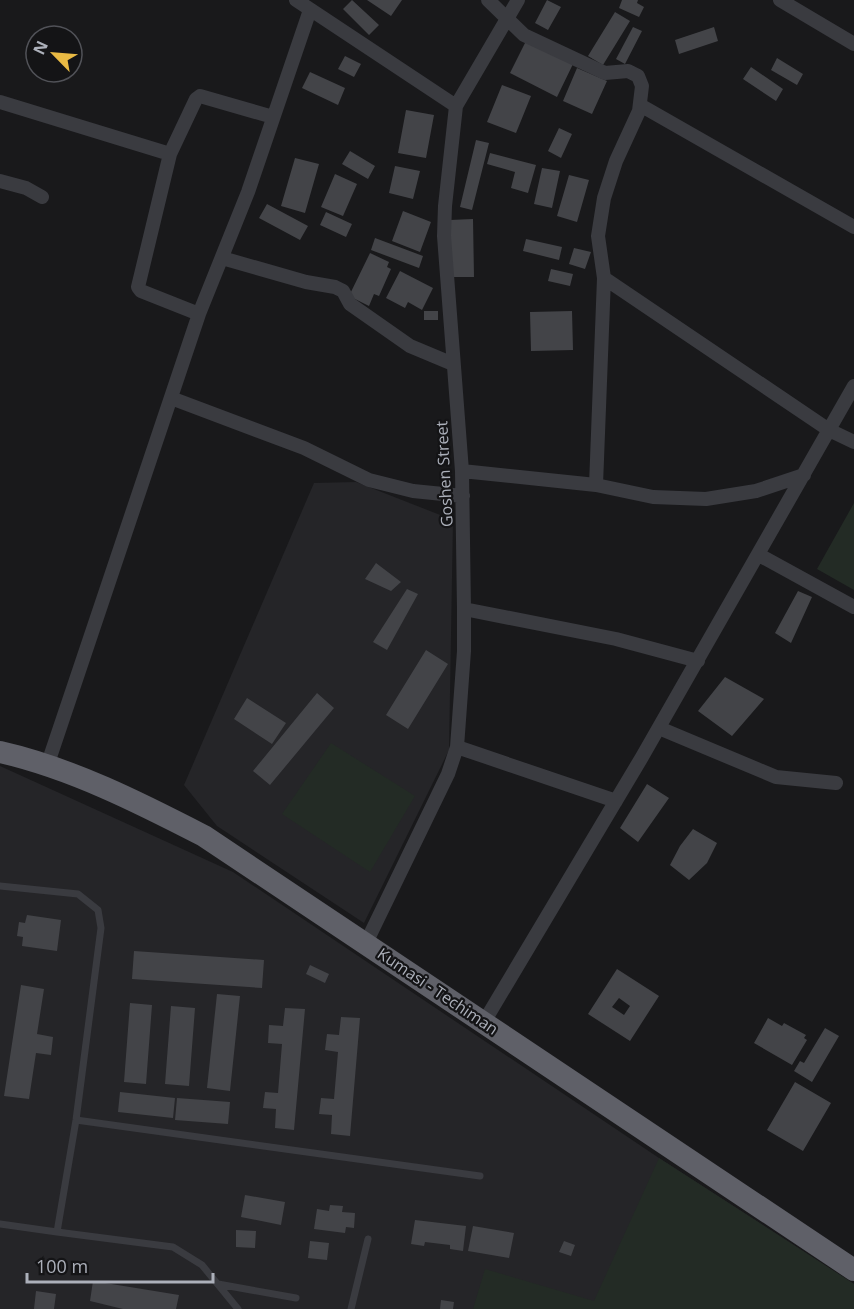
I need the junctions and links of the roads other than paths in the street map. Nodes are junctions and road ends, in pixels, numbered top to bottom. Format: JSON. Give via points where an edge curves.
{"nodes":[{"id":1,"x":296,"y":0,"type":"edge"},
{"id":2,"x":488,"y":0,"type":"edge"},
{"id":3,"x":518,"y":0,"type":"edge"},
{"id":4,"x":780,"y":0,"type":"edge"},
{"id":5,"x":310,"y":10,"type":"junction"},
{"id":6,"x":506,"y":20,"type":"junction"},
{"id":7,"x":854,"y":44,"type":"edge"},
{"id":8,"x":0,"y":102,"type":"edge"},
{"id":9,"x":456,"y":105,"type":"junction"},
{"id":10,"x":640,"y":105,"type":"junction"},
{"id":11,"x":273,"y":117,"type":"junction"},
{"id":12,"x":170,"y":154,"type":"junction"},
{"id":13,"x":0,"y":181,"type":"edge"},
{"id":14,"x":42,"y":197,"type":"dead end"},
{"id":15,"x":854,"y":227,"type":"edge"},
{"id":16,"x":222,"y":258,"type":"junction"},
{"id":17,"x":604,"y":278,"type":"junction"},
{"id":18,"x":199,"y":314,"type":"junction"},
{"id":19,"x":453,"y":364,"type":"junction"},
{"id":20,"x":854,"y":386,"type":"edge"},
{"id":21,"x":171,"y":398,"type":"junction"},
{"id":22,"x":829,"y":430,"type":"junction"},
{"id":23,"x":854,"y":442,"type":"edge"},
{"id":24,"x":462,"y":471,"type":"junction"},
{"id":25,"x":804,"y":475,"type":"junction"},
{"id":26,"x":596,"y":485,"type":"junction"},
{"id":27,"x":463,"y":496,"type":"junction"},
{"id":28,"x":759,"y":555,"type":"junction"},
{"id":29,"x":854,"y":607,"type":"edge"},
{"id":30,"x":464,"y":609,"type":"junction"},
{"id":31,"x":698,"y":661,"type":"junction"},
{"id":32,"x":659,"y":728,"type":"junction"},
{"id":33,"x":457,"y":747,"type":"junction"},
{"id":34,"x":0,"y":752,"type":"edge"},
{"id":35,"x":47,"y":766,"type":"junction"},
{"id":36,"x":836,"y":783,"type":"dead end"},
{"id":37,"x":616,"y":801,"type":"junction"},
{"id":38,"x":0,"y":886,"type":"edge"},
{"id":39,"x":366,"y":943,"type":"junction"},
{"id":40,"x":483,"y":1022,"type":"junction"},
{"id":41,"x":76,"y":1120,"type":"junction"},
{"id":42,"x":480,"y":1176,"type":"dead end"},
{"id":43,"x":0,"y":1224,"type":"edge"},
{"id":44,"x":57,"y":1232,"type":"junction"},
{"id":45,"x":368,"y":1239,"type":"dead end"},
{"id":46,"x":854,"y":1270,"type":"edge"},
{"id":47,"x":218,"y":1284,"type":"junction"},
{"id":48,"x":296,"y":1298,"type":"dead end"},
{"id":49,"x":238,"y":1309,"type":"edge"},
{"id":50,"x":351,"y":1309,"type":"edge"}],
"edges":[{"from":1,"to":5,"type":"street"},
{"from":2,"to":6,"type":"street"},
{"from":3,"to":6,"type":"street","name":"Goshen Street"},
{"from":4,"to":7,"type":"street"},
{"from":5,"to":9,"type":"street"},
{"from":5,"to":11,"type":"street"},
{"from":6,"to":9,"type":"street","name":"Goshen Street"},
{"from":6,"to":10,"type":"street","via":[[524,35],[605,73],[628,71],[638,76],[642,86]]},
{"from":8,"to":12,"type":"street"},
{"from":9,"to":19,"type":"street","name":"Goshen Street","via":[[444,236]]},
{"from":10,"to":15,"type":"street"},
{"from":10,"to":17,"type":"street","via":[[604,198],[598,236]]},
{"from":11,"to":12,"type":"street","via":[[200,96]]},
{"from":11,"to":16,"type":"street"},
{"from":12,"to":18,"type":"street","via":[[138,286],[141,291]]},
{"from":13,"to":14,"type":"street"},
{"from":16,"to":18,"type":"street"},
{"from":16,"to":19,"type":"street","via":[[336,287],[350,304],[410,346]]},
{"from":17,"to":22,"type":"street"},
{"from":17,"to":26,"type":"street"},
{"from":18,"to":21,"type":"street"},
{"from":19,"to":24,"type":"street","name":"Goshen Street"},
{"from":20,"to":22,"type":"street"},
{"from":21,"to":27,"type":"street","via":[[304,448],[369,480],[413,491]]},
{"from":21,"to":35,"type":"street"},
{"from":22,"to":23,"type":"street"},
{"from":22,"to":25,"type":"street"},
{"from":24,"to":26,"type":"street"},
{"from":24,"to":27,"type":"street","name":"Goshen Street"},
{"from":25,"to":26,"type":"street","via":[[756,491],[706,499],[653,496]]},
{"from":25,"to":28,"type":"street"},
{"from":27,"to":30,"type":"street","name":"Goshen Street"},
{"from":28,"to":29,"type":"street"},
{"from":28,"to":31,"type":"street"},
{"from":30,"to":31,"type":"street","via":[[616,639]]},
{"from":30,"to":33,"type":"street","name":"Goshen Street"},
{"from":31,"to":32,"type":"street"},
{"from":32,"to":36,"type":"street","via":[[776,777]]},
{"from":32,"to":37,"type":"street"},
{"from":33,"to":37,"type":"street"},
{"from":33,"to":39,"type":"street","name":"Goshen Street","via":[[448,774]]},
{"from":34,"to":35,"type":"highway","name":"Kumasi - Techiman"},
{"from":35,"to":39,"type":"highway","name":"Kumasi - Techiman","via":[[204,836]]},
{"from":37,"to":40,"type":"street"},
{"from":38,"to":41,"type":"lane","via":[[78,894],[98,910],[101,928]]},
{"from":39,"to":40,"type":"highway","name":"Kumasi - Techiman"},
{"from":40,"to":46,"type":"highway","name":"Kumasi - Techiman"},
{"from":41,"to":42,"type":"lane"},
{"from":41,"to":44,"type":"lane"},
{"from":43,"to":44,"type":"lane"},
{"from":44,"to":47,"type":"lane","via":[[173,1247],[202,1265]]},
{"from":45,"to":50,"type":"lane"},
{"from":47,"to":48,"type":"lane"},
{"from":47,"to":49,"type":"lane"}]}
